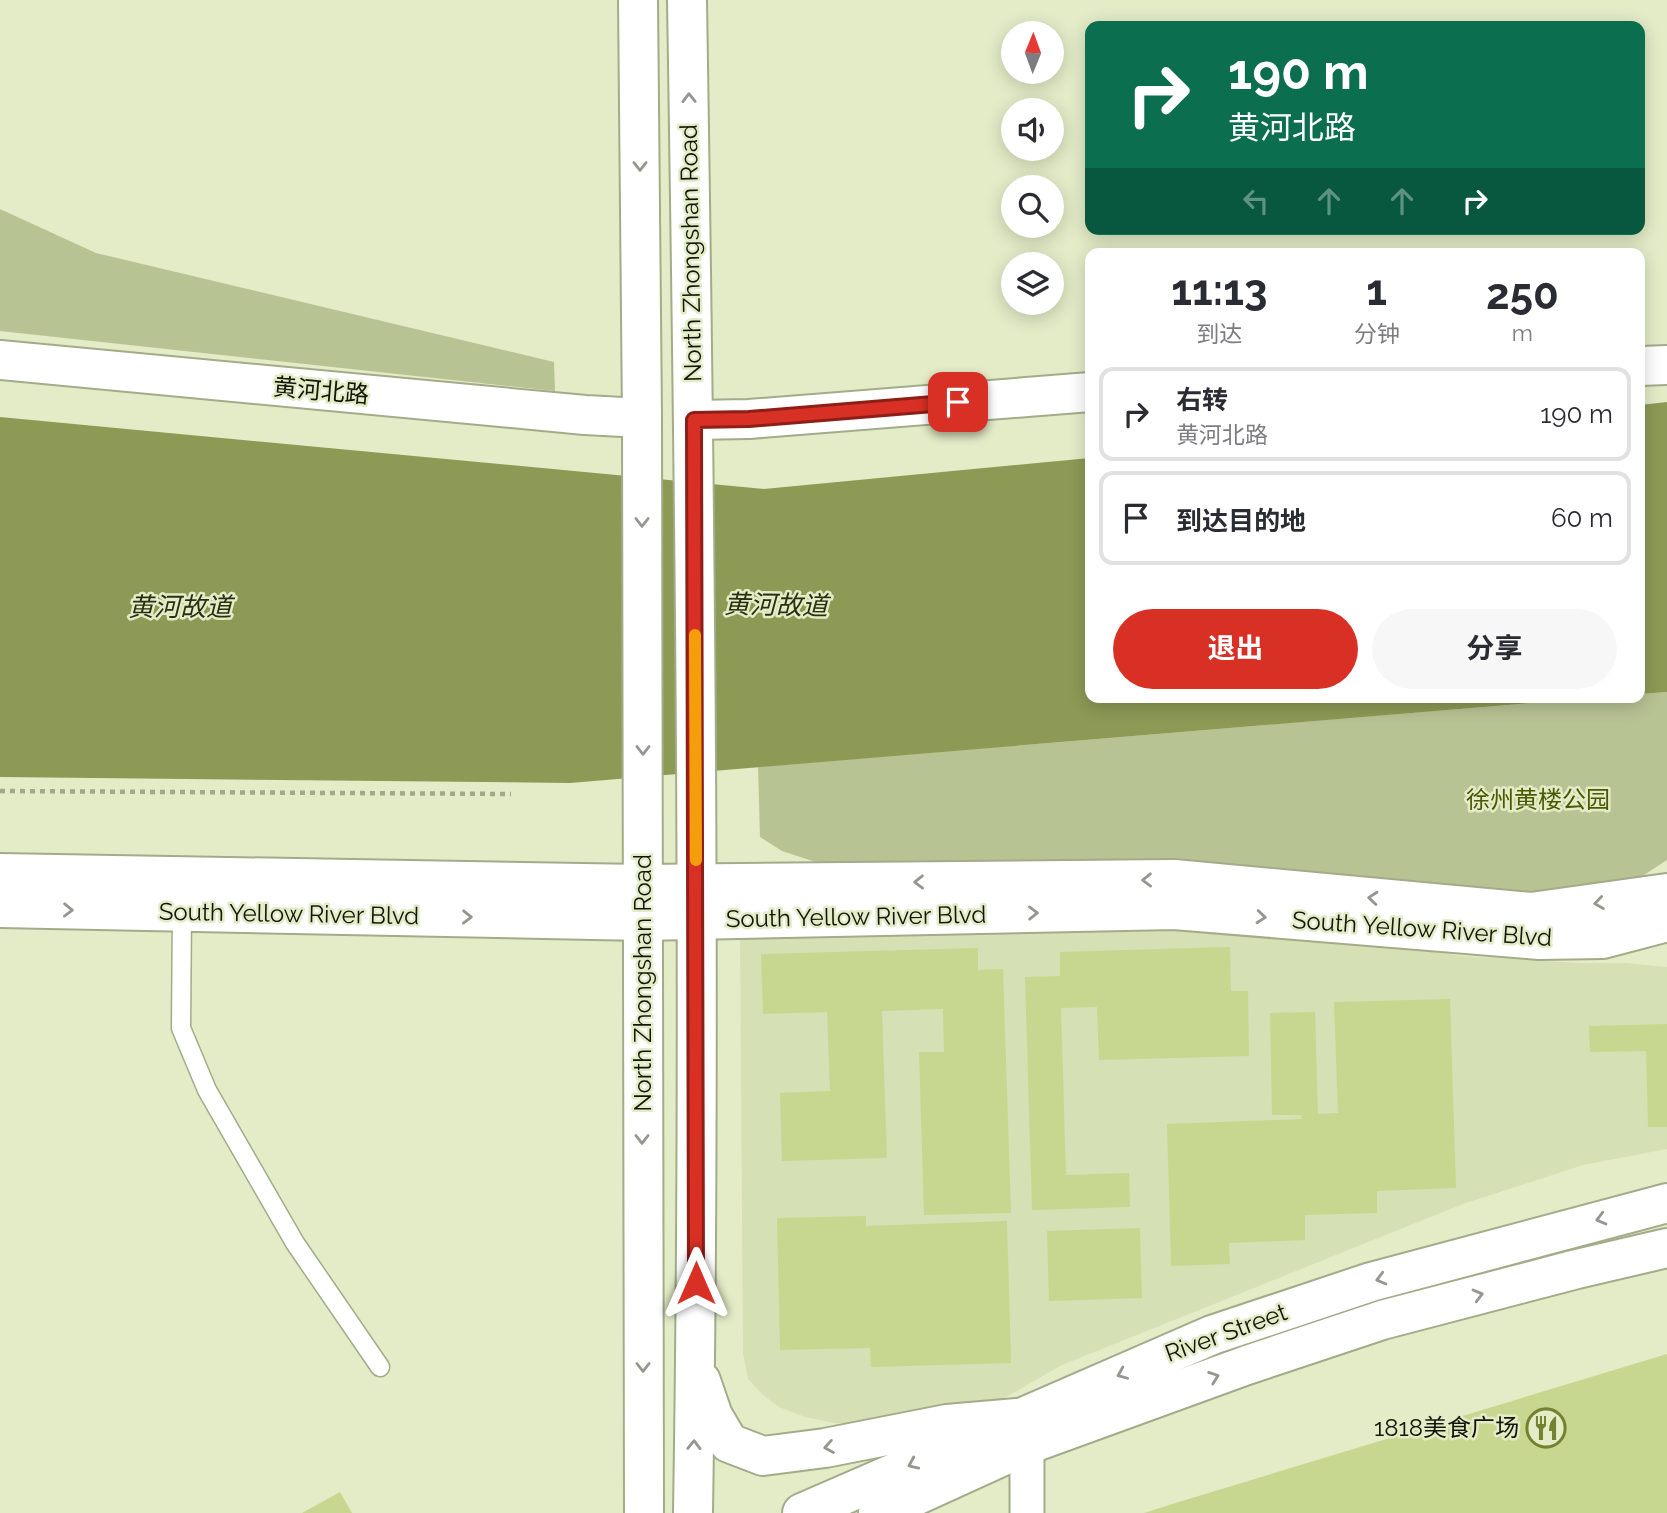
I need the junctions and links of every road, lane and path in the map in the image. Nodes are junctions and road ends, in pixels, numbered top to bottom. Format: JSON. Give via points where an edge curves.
{"nodes":[{"id":1,"x":638,"y":0,"type":"edge"},
{"id":2,"x":687,"y":0,"type":"edge"},
{"id":3,"x":0,"y":360,"type":"edge"},
{"id":4,"x":1667,"y":365,"type":"edge"},
{"id":5,"x":1645,"y":366,"type":"edge"},
{"id":6,"x":1085,"y":392,"type":"edge"},
{"id":7,"x":694,"y":420,"type":"junction"},
{"id":8,"x":642,"y":436,"type":"junction"},
{"id":9,"x":0,"y":791,"type":"edge"},
{"id":10,"x":511,"y":794,"type":"dead end"},
{"id":11,"x":0,"y":873,"type":"edge"},
{"id":12,"x":1667,"y":893,"type":"edge"},
{"id":13,"x":696,"y":902,"type":"junction"},
{"id":14,"x":642,"y":903,"type":"junction"},
{"id":15,"x":0,"y":908,"type":"edge"},
{"id":16,"x":182,"y":912,"type":"junction"},
{"id":17,"x":1667,"y":922,"type":"edge"},
{"id":18,"x":1603,"y":939,"type":"junction"},
{"id":19,"x":1667,"y":951,"type":"edge"},
{"id":20,"x":1667,"y":1203,"type":"edge"},
{"id":21,"x":1667,"y":1248,"type":"edge"},
{"id":22,"x":696,"y":1366,"type":"junction"},
{"id":23,"x":380,"y":1367,"type":"dead end"},
{"id":24,"x":1022,"y":1432,"type":"junction"},
{"id":25,"x":644,"y":1513,"type":"edge"},
{"id":26,"x":693,"y":1513,"type":"edge"},
{"id":27,"x":803,"y":1513,"type":"edge"},
{"id":28,"x":878,"y":1513,"type":"edge"},
{"id":29,"x":1027,"y":1513,"type":"edge"}],
"edges":[{"from":1,"to":8,"type":"main road","name":"North Zhongshan Road","one_way":true},
{"from":7,"to":2,"type":"main road","name":"North Zhongshan Road","one_way":true},
{"from":3,"to":8,"type":"main road","name":"黄河北路","via":[[571,414]]},
{"from":4,"to":5,"type":"main road"},
{"from":6,"to":7,"type":"main road"},
{"from":7,"to":13,"type":"main road","name":"North Zhongshan Road"},
{"from":8,"to":14,"type":"main road","name":"North Zhongshan Road","one_way":true},
{"from":9,"to":10,"type":"path"},
{"from":11,"to":14,"type":"main road","name":"South Yellow River Blvd"},
{"from":12,"to":13,"type":"main road","name":"South Yellow River Blvd","one_way":true,"via":[[1531,912],[1174,879]]},
{"from":13,"to":14,"type":"main road","name":"South Yellow River Blvd"},
{"from":13,"to":18,"type":"main road","name":"South Yellow River Blvd","one_way":true,"via":[[1174,910],[1539,940]]},
{"from":13,"to":22,"type":"main road","name":"North Zhongshan Road"},
{"from":16,"to":14,"type":"main road","name":"South Yellow River Blvd","one_way":true},
{"from":14,"to":25,"type":"main road","name":"North Zhongshan Road","one_way":true},
{"from":15,"to":16,"type":"main road","name":"South Yellow River Blvd","one_way":true},
{"from":16,"to":23,"type":"lane","via":[[181,1028],[207,1090],[295,1243]]},
{"from":17,"to":18,"type":"main road","name":"South Yellow River Blvd"},
{"from":18,"to":19,"type":"main road"},
{"from":20,"to":24,"type":"main road","name":"River Street","one_way":true,"via":[[1371,1282],[1212,1335]]},
{"from":24,"to":21,"type":"main road","name":"River Street","one_way":true,"via":[[1382,1320]]},
{"from":24,"to":22,"type":"main road","one_way":true,"via":[[947,1424],[763,1456],[729,1443],[713,1416]]},
{"from":26,"to":22,"type":"main road","name":"North Zhongshan Road","one_way":true},
{"from":24,"to":27,"type":"main road","name":"River Street","one_way":true},
{"from":24,"to":28,"type":"main road","name":"River Street"},
{"from":24,"to":29,"type":"street"}]}
